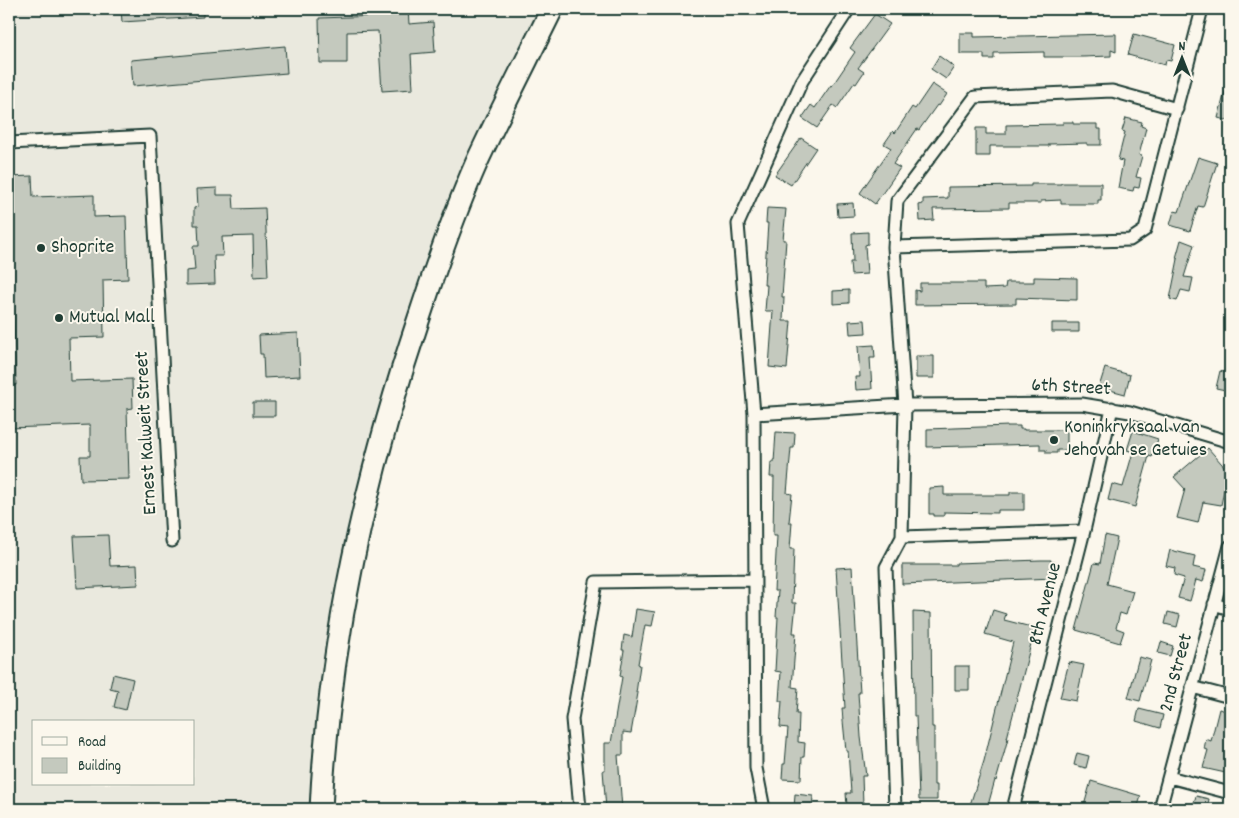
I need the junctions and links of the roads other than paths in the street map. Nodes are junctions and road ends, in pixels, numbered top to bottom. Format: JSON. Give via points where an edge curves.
{"nodes":[{"id":1,"x":552,"y":9,"type":"edge"},
{"id":2,"x":849,"y":9,"type":"edge"},
{"id":3,"x":1202,"y":9,"type":"edge"},
{"id":4,"x":1177,"y":109,"type":"junction"},
{"id":5,"x":9,"y":143,"type":"edge"},
{"id":6,"x":894,"y":247,"type":"junction"},
{"id":7,"x":905,"y":405,"type":"junction"},
{"id":8,"x":1112,"y":408,"type":"junction"},
{"id":9,"x":754,"y":414,"type":"junction"},
{"id":10,"x":1230,"y":442,"type":"edge"},
{"id":11,"x":1084,"y":531,"type":"junction"},
{"id":12,"x":902,"y":537,"type":"junction"},
{"id":13,"x":172,"y":541,"type":"dead end"},
{"id":14,"x":1230,"y":546,"type":"edge"},
{"id":15,"x":755,"y":580,"type":"junction"},
{"id":16,"x":1214,"y":604,"type":"junction"},
{"id":17,"x":1230,"y":609,"type":"edge"},
{"id":18,"x":1192,"y":687,"type":"junction"},
{"id":19,"x":1230,"y":697,"type":"edge"},
{"id":20,"x":1169,"y":777,"type":"junction"},
{"id":21,"x":1230,"y":793,"type":"edge"},
{"id":22,"x":322,"y":809,"type":"edge"},
{"id":23,"x":580,"y":809,"type":"edge"},
{"id":24,"x":764,"y":809,"type":"edge"},
{"id":25,"x":895,"y":809,"type":"edge"},
{"id":26,"x":1013,"y":809,"type":"edge"},
{"id":27,"x":1160,"y":809,"type":"edge"}],
"edges":[{"from":1,"to":22,"type":"highway","via":[[476,164],[453,220],[405,359],[384,432],[361,519],[339,629],[326,731]]},
{"from":2,"to":9,"type":"street","via":[[802,81],[738,224]]},
{"from":3,"to":4,"type":"street"},
{"from":4,"to":6,"type":"street","via":[[1145,230],[1130,240]]},
{"from":4,"to":6,"type":"street","via":[[1112,91],[975,97],[897,201]]},
{"from":5,"to":13,"type":"street","name":"Ernest Kalweit Street","via":[[150,136]]},
{"from":6,"to":7,"type":"street"},
{"from":7,"to":8,"type":"street","name":"6th Street","via":[[1082,404]]},
{"from":7,"to":9,"type":"street","name":"6th Street"},
{"from":7,"to":12,"type":"street"},
{"from":8,"to":10,"type":"street","name":"6th Street"},
{"from":8,"to":11,"type":"street","name":"8th Avenue"},
{"from":9,"to":15,"type":"street"},
{"from":11,"to":12,"type":"street"},
{"from":11,"to":26,"type":"street","name":"8th Avenue"},
{"from":12,"to":25,"type":"street","via":[[886,566]]},
{"from":14,"to":16,"type":"street","name":"2nd Street"},
{"from":15,"to":23,"type":"street","via":[[596,582],[572,719]]},
{"from":15,"to":24,"type":"street","via":[[756,768]]},
{"from":16,"to":17,"type":"street"},
{"from":16,"to":18,"type":"street","name":"2nd Street"},
{"from":18,"to":19,"type":"street"},
{"from":18,"to":20,"type":"street","name":"2nd Street"},
{"from":20,"to":21,"type":"street"},
{"from":20,"to":27,"type":"street","name":"2nd Street"}]}
